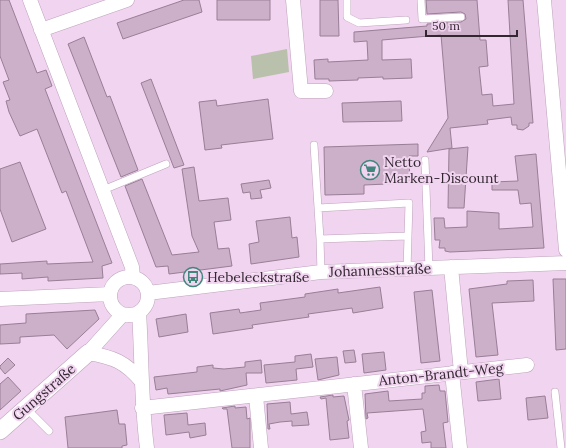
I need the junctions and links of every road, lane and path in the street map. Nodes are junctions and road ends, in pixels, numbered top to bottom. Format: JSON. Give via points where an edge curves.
{"nodes":[{"id":1,"x":30,"y":0,"type":"edge"},
{"id":2,"x":127,"y":0,"type":"edge"},
{"id":3,"x":292,"y":0,"type":"edge"},
{"id":4,"x":347,"y":0,"type":"edge"},
{"id":5,"x":421,"y":0,"type":"edge"},
{"id":6,"x":544,"y":0,"type":"edge"},
{"id":7,"x":461,"y":16,"type":"dead end"},
{"id":8,"x":406,"y":20,"type":"dead end"},
{"id":9,"x":41,"y":30,"type":"junction"},
{"id":10,"x":326,"y":91,"type":"dead end"},
{"id":11,"x":314,"y":145,"type":"dead end"},
{"id":12,"x":425,"y":160,"type":"dead end"},
{"id":13,"x":166,"y":164,"type":"dead end"},
{"id":14,"x":103,"y":190,"type":"junction"},
{"id":15,"x":318,"y":208,"type":"junction"},
{"id":16,"x":407,"y":236,"type":"junction"},
{"id":17,"x":320,"y":239,"type":"junction"},
{"id":18,"x":566,"y":250,"type":"edge"},
{"id":19,"x":566,"y":263,"type":"edge"},
{"id":20,"x":451,"y":267,"type":"junction"},
{"id":21,"x":429,"y":269,"type":"junction"},
{"id":22,"x":407,"y":270,"type":"junction"},
{"id":23,"x":321,"y":272,"type":"junction"},
{"id":24,"x":133,"y":277,"type":"junction"},
{"id":25,"x":148,"y":293,"type":"junction"},
{"id":26,"x":110,"y":294,"type":"junction"},
{"id":27,"x":0,"y":299,"type":"edge"},
{"id":28,"x":139,"y":312,"type":"junction"},
{"id":29,"x":123,"y":314,"type":"junction"},
{"id":30,"x":88,"y":353,"type":"junction"},
{"id":31,"x":527,"y":365,"type":"dead end"},
{"id":32,"x":457,"y":373,"type":"junction"},
{"id":33,"x":142,"y":382,"type":"junction"},
{"id":34,"x":354,"y":384,"type":"junction"},
{"id":35,"x":555,"y":392,"type":"dead end"},
{"id":36,"x":256,"y":396,"type":"junction"},
{"id":37,"x":26,"y":407,"type":"junction"},
{"id":38,"x":142,"y":408,"type":"junction"},
{"id":39,"x":0,"y":431,"type":"edge"},
{"id":40,"x":49,"y":431,"type":"dead end"},
{"id":41,"x":147,"y":448,"type":"edge"},
{"id":42,"x":261,"y":448,"type":"edge"},
{"id":43,"x":361,"y":448,"type":"edge"},
{"id":44,"x":460,"y":448,"type":"edge"},
{"id":45,"x":561,"y":448,"type":"edge"}],
"edges":[{"from":1,"to":9,"type":"street"},
{"from":2,"to":9,"type":"street"},
{"from":3,"to":10,"type":"street","via":[[301,90]]},
{"from":4,"to":8,"type":"lane","via":[[347,17],[359,23]]},
{"from":5,"to":7,"type":"lane","via":[[422,19]]},
{"from":6,"to":18,"type":"street"},
{"from":9,"to":14,"type":"street"},
{"from":11,"to":15,"type":"lane"},
{"from":12,"to":21,"type":"lane"},
{"from":13,"to":14,"type":"lane"},
{"from":14,"to":24,"type":"street","via":[[132,267]]},
{"from":15,"to":16,"type":"lane","via":[[409,203]]},
{"from":15,"to":17,"type":"lane"},
{"from":16,"to":17,"type":"lane"},
{"from":16,"to":22,"type":"lane"},
{"from":17,"to":23,"type":"lane"},
{"from":19,"to":20,"type":"street","name":"Johannesstraße"},
{"from":20,"to":21,"type":"street","name":"Johannesstraße"},
{"from":20,"to":32,"type":"street"},
{"from":21,"to":22,"type":"street","name":"Johannesstraße"},
{"from":22,"to":23,"type":"street","name":"Johannesstraße"},
{"from":23,"to":25,"type":"street","name":"Johannesstraße"},
{"from":24,"to":25,"type":"street","via":[[142,281]]},
{"from":24,"to":26,"type":"street","via":[[118,280]]},
{"from":25,"to":28,"type":"street","via":[[147,302]]},
{"from":26,"to":27,"type":"street"},
{"from":26,"to":29,"type":"street","via":[[112,304]]},
{"from":28,"to":29,"type":"street"},
{"from":28,"to":33,"type":"street"},
{"from":29,"to":30,"type":"street","name":"Gungstraße"},
{"from":30,"to":33,"type":"street","name":"Gungstraße","via":[[116,358]]},
{"from":30,"to":37,"type":"street","name":"Gungstraße"},
{"from":31,"to":32,"type":"street","name":"Anton-Brandt-Weg"},
{"from":32,"to":34,"type":"street","name":"Anton-Brandt-Weg"},
{"from":32,"to":44,"type":"street"},
{"from":33,"to":38,"type":"street"},
{"from":34,"to":36,"type":"street","name":"Anton-Brandt-Weg"},
{"from":34,"to":43,"type":"street"},
{"from":35,"to":45,"type":"lane"},
{"from":36,"to":38,"type":"street","name":"Anton-Brandt-Weg"},
{"from":36,"to":42,"type":"street"},
{"from":37,"to":39,"type":"street","name":"Gungstraße"},
{"from":37,"to":40,"type":"lane"},
{"from":38,"to":41,"type":"street"}]}
